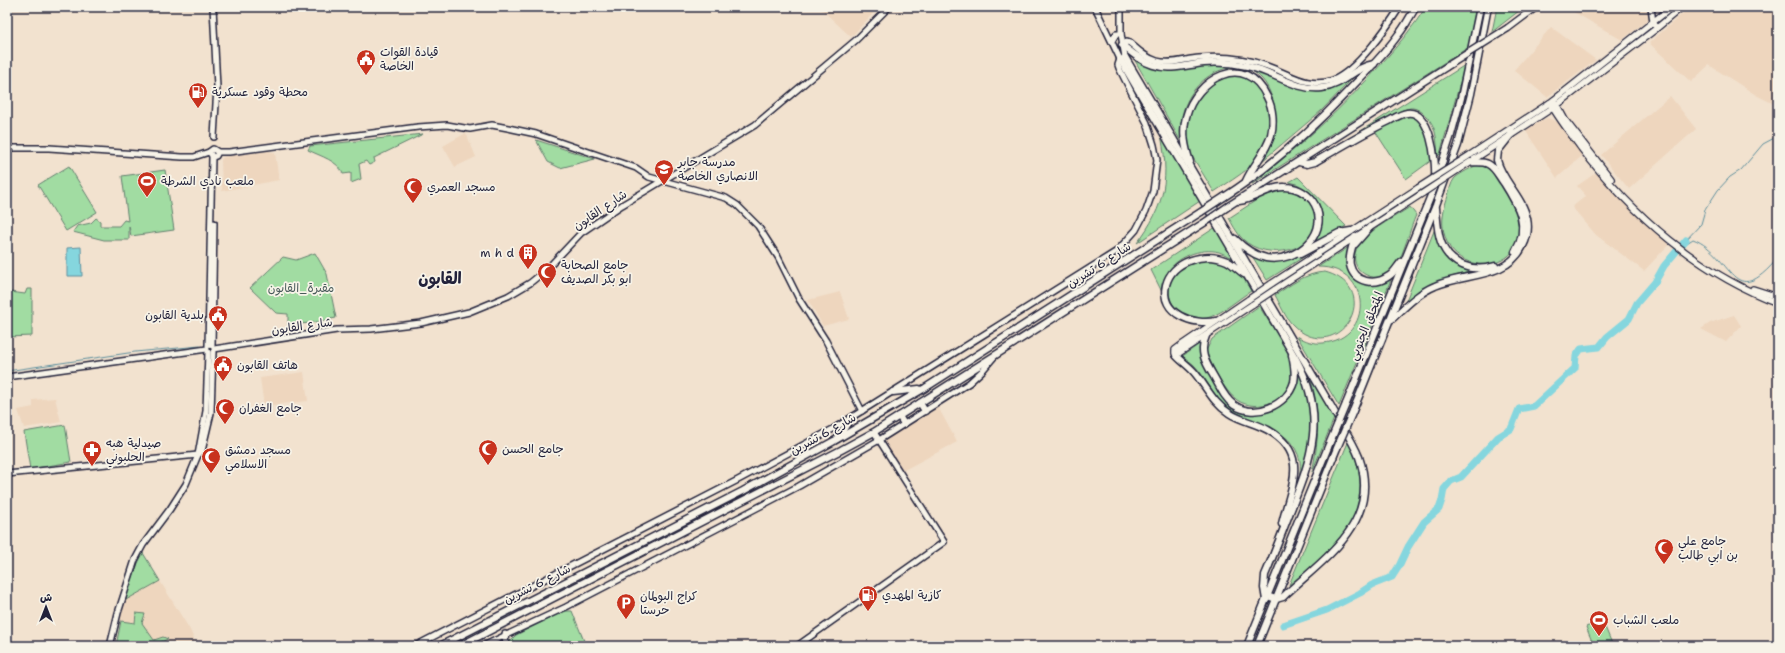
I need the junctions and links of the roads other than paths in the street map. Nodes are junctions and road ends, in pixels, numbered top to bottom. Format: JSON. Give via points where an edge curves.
{"nodes":[{"id":1,"x":213,"y":7,"type":"edge"},
{"id":2,"x":889,"y":7,"type":"edge"},
{"id":3,"x":1095,"y":7,"type":"edge"},
{"id":4,"x":1122,"y":7,"type":"edge"},
{"id":5,"x":1400,"y":7,"type":"edge"},
{"id":6,"x":1416,"y":7,"type":"edge"},
{"id":7,"x":1480,"y":7,"type":"edge"},
{"id":8,"x":1488,"y":7,"type":"edge"},
{"id":9,"x":1536,"y":7,"type":"edge"},
{"id":10,"x":1652,"y":7,"type":"edge"},
{"id":11,"x":1672,"y":7,"type":"edge"},
{"id":12,"x":1682,"y":7,"type":"edge"},
{"id":13,"x":1653,"y":22,"type":"junction"},
{"id":14,"x":1657,"y":28,"type":"junction"},
{"id":15,"x":1121,"y":34,"type":"junction"},
{"id":16,"x":1112,"y":41,"type":"junction"},
{"id":17,"x":1122,"y":45,"type":"junction"},
{"id":18,"x":1122,"y":58,"type":"junction"},
{"id":19,"x":1374,"y":64,"type":"junction"},
{"id":20,"x":1583,"y":82,"type":"junction"},
{"id":21,"x":1554,"y":104,"type":"junction"},
{"id":22,"x":1513,"y":132,"type":"junction"},
{"id":23,"x":214,"y":137,"type":"dead end"},
{"id":24,"x":1497,"y":140,"type":"junction"},
{"id":25,"x":7,"y":144,"type":"edge"},
{"id":26,"x":7,"y":148,"type":"edge"},
{"id":27,"x":38,"y":148,"type":"junction"},
{"id":28,"x":213,"y":154,"type":"junction"},
{"id":29,"x":1299,"y":162,"type":"junction"},
{"id":30,"x":1470,"y":162,"type":"junction"},
{"id":31,"x":1196,"y":178,"type":"junction"},
{"id":32,"x":664,"y":181,"type":"junction"},
{"id":33,"x":1245,"y":183,"type":"junction"},
{"id":34,"x":1434,"y":188,"type":"junction"},
{"id":35,"x":1421,"y":191,"type":"junction"},
{"id":36,"x":1233,"y":204,"type":"junction"},
{"id":37,"x":1436,"y":205,"type":"junction"},
{"id":38,"x":1370,"y":227,"type":"junction"},
{"id":39,"x":1229,"y":233,"type":"junction"},
{"id":40,"x":1353,"y":234,"type":"junction"},
{"id":41,"x":1352,"y":249,"type":"junction"},
{"id":42,"x":1687,"y":251,"type":"junction"},
{"id":43,"x":1293,"y":255,"type":"junction"},
{"id":44,"x":1405,"y":258,"type":"junction"},
{"id":45,"x":1492,"y":270,"type":"junction"},
{"id":46,"x":1248,"y":277,"type":"junction"},
{"id":47,"x":1778,"y":297,"type":"edge"},
{"id":48,"x":1778,"y":303,"type":"edge"},
{"id":49,"x":1216,"y":321,"type":"junction"},
{"id":50,"x":1389,"y":322,"type":"junction"},
{"id":51,"x":1206,"y":336,"type":"junction"},
{"id":52,"x":210,"y":349,"type":"junction"},
{"id":53,"x":1292,"y":352,"type":"junction"},
{"id":54,"x":1176,"y":355,"type":"junction"},
{"id":55,"x":994,"y":356,"type":"junction"},
{"id":56,"x":7,"y":377,"type":"edge"},
{"id":57,"x":925,"y":388,"type":"junction"},
{"id":58,"x":893,"y":392,"type":"junction"},
{"id":59,"x":920,"y":403,"type":"junction"},
{"id":60,"x":862,"y":411,"type":"junction"},
{"id":61,"x":925,"y":411,"type":"junction"},
{"id":62,"x":899,"y":416,"type":"junction"},
{"id":63,"x":850,"y":419,"type":"junction"},
{"id":64,"x":904,"y":424,"type":"junction"},
{"id":65,"x":874,"y":432,"type":"junction"},
{"id":66,"x":879,"y":440,"type":"junction"},
{"id":67,"x":834,"y":441,"type":"junction"},
{"id":68,"x":198,"y":455,"type":"junction"},
{"id":69,"x":7,"y":474,"type":"edge"},
{"id":70,"x":1280,"y":536,"type":"junction"},
{"id":71,"x":1267,"y":598,"type":"junction"},
{"id":72,"x":1276,"y":599,"type":"junction"},
{"id":73,"x":505,"y":634,"type":"junction"},
{"id":74,"x":110,"y":646,"type":"edge"},
{"id":75,"x":415,"y":646,"type":"edge"},
{"id":76,"x":440,"y":646,"type":"edge"},
{"id":77,"x":460,"y":646,"type":"edge"},
{"id":78,"x":483,"y":646,"type":"edge"},
{"id":79,"x":506,"y":646,"type":"edge"},
{"id":80,"x":797,"y":646,"type":"edge"},
{"id":81,"x":1247,"y":646,"type":"edge"},
{"id":82,"x":1256,"y":646,"type":"edge"}],
"edges":[{"from":1,"to":23,"type":"main road","via":[[216,87]]},
{"from":2,"to":32,"type":"main road","name":"شارع القابون","via":[[856,40],[755,125]]},
{"from":3,"to":16,"type":"main road"},
{"from":4,"to":15,"type":"main road"},
{"from":5,"to":17,"type":"main road","via":[[1373,46],[1347,72],[1321,83],[1301,81],[1269,67],[1238,59],[1206,57],[1163,62],[1147,57],[1130,43]]},
{"from":6,"to":19,"type":"highway","name":"شارع 6 تشرين","via":[[1398,35]]},
{"from":7,"to":34,"type":"highway","name":"المتحلق الجنوبي","via":[[1461,98]]},
{"from":8,"to":37,"type":"highway","name":"المتحلق الجنوبي","via":[[1458,145]]},
{"from":9,"to":29,"type":"highway","name":"شارع 6 تشرين","bridge":true,"via":[[1508,28]]},
{"from":10,"to":13,"type":"main road"},
{"from":11,"to":13,"type":"main road"},
{"from":12,"to":14,"type":"main road"},
{"from":13,"to":14,"type":"main road"},
{"from":13,"to":20,"type":"main road"},
{"from":14,"to":20,"type":"main road"},
{"from":15,"to":16,"type":"main road","via":[[1116,34]]},
{"from":15,"to":17,"type":"main road"},
{"from":16,"to":18,"type":"main road"},
{"from":17,"to":18,"type":"main road"},
{"from":17,"to":19,"type":"highway","via":[[1141,59],[1158,66],[1174,68],[1212,63],[1243,65],[1263,70],[1297,86],[1310,88],[1329,88],[1359,69]]},
{"from":18,"to":31,"type":"highway"},
{"from":18,"to":46,"type":"highway"},
{"from":18,"to":58,"type":"main road","via":[[1118,66],[1147,123],[1156,160],[1153,191],[1136,230],[1126,243],[1112,254]]},
{"from":19,"to":33,"type":"highway","name":"شارع 6 تشرين","via":[[1290,148]]},
{"from":20,"to":21,"type":"main road"},
{"from":21,"to":22,"type":"main road"},
{"from":21,"to":24,"type":"main road"},
{"from":21,"to":42,"type":"main road","via":[[1608,179],[1645,216]]},
{"from":22,"to":24,"type":"main road"},
{"from":22,"to":45,"type":"highway","via":[[1498,151],[1497,160],[1522,203],[1527,233],[1518,255],[1509,263]]},
{"from":24,"to":30,"type":"main road"},
{"from":24,"to":35,"type":"main road","bridge":true,"via":[[1470,155]]},
{"from":25,"to":27,"type":"main road"},
{"from":26,"to":27,"type":"main road"},
{"from":27,"to":28,"type":"main road","via":[[182,157]]},
{"from":28,"to":32,"type":"main road","via":[[418,128],[447,125],[470,129],[492,125],[536,134],[636,168],[649,177]]},
{"from":28,"to":52,"type":"main road"},
{"from":29,"to":34,"type":"highway","via":[[1315,162],[1381,125],[1404,114],[1411,114],[1423,123],[1429,132],[1434,162]]},
{"from":29,"to":36,"type":"highway","name":"شارع 6 تشرين"},
{"from":30,"to":35,"type":"main road","bridge":true},
{"from":30,"to":45,"type":"highway","via":[[1483,162],[1493,167],[1518,206],[1522,219],[1521,238],[1514,253]]},
{"from":31,"to":33,"type":"highway","via":[[1185,147],[1184,127],[1189,109],[1197,93],[1209,81],[1222,74],[1234,73],[1247,76],[1258,83],[1269,102],[1272,116],[1269,142]]},
{"from":31,"to":39,"type":"highway"},
{"from":32,"to":52,"type":"main road","name":"شارع القابون","via":[[581,233],[540,275],[519,290],[494,302],[446,318],[421,323],[337,330]]},
{"from":32,"to":60,"type":"main road","via":[[726,198],[758,226],[826,341]]},
{"from":33,"to":57,"type":"highway","name":"شارع 6 تشرين","bridge":true},
{"from":34,"to":44,"type":"highway","name":"المتحلق الجنوبي"},
{"from":35,"to":38,"type":"main road"},
{"from":35,"to":40,"type":"main road"},
{"from":36,"to":43,"type":"highway","via":[[1282,186],[1299,190],[1309,197],[1316,208],[1318,226],[1309,243]]},
{"from":36,"to":55,"type":"highway","name":"شارع 6 تشرين","bridge":true},
{"from":37,"to":45,"type":"highway","via":[[1441,242],[1451,258],[1469,268]]},
{"from":37,"to":50,"type":"highway","name":"المتحلق الجنوبي"},
{"from":38,"to":40,"type":"main road"},
{"from":38,"to":41,"type":"highway"},
{"from":39,"to":43,"type":"highway","via":[[1258,256],[1280,258]]},
{"from":39,"to":72,"type":"highway","via":[[1354,446],[1362,471],[1364,488],[1361,505],[1350,533],[1335,551],[1283,597]]},
{"from":40,"to":41,"type":"highway"},
{"from":40,"to":43,"type":"highway","via":[[1339,233]]},
{"from":40,"to":49,"type":"main road","bridge":true},
{"from":40,"to":51,"type":"main road","bridge":true},
{"from":41,"to":44,"type":"highway","via":[[1352,270],[1368,282],[1379,281],[1389,276]]},
{"from":42,"to":47,"type":"main road","via":[[1757,291]]},
{"from":42,"to":48,"type":"main road","via":[[1743,288]]},
{"from":44,"to":71,"type":"highway","name":"المتحلق الجنوبي","bridge":true},
{"from":45,"to":50,"type":"highway","via":[[1450,280],[1427,289]]},
{"from":46,"to":49,"type":"highway","via":[[1227,261],[1213,257],[1192,260],[1178,267],[1173,273],[1166,286],[1170,308],[1188,320],[1202,323]]},
{"from":46,"to":53,"type":"highway"},
{"from":49,"to":54,"type":"main road","via":[[1175,350]]},
{"from":50,"to":72,"type":"highway","name":"المتحلق الجنوبي","bridge":true},
{"from":51,"to":53,"type":"highway","via":[[1202,347],[1205,363],[1226,398],[1247,410],[1270,408],[1286,397],[1295,376]]},
{"from":51,"to":54,"type":"main road"},
{"from":52,"to":56,"type":"main road","name":"شارع القابون"},
{"from":52,"to":68,"type":"main road","via":[[206,411]]},
{"from":53,"to":70,"type":"highway","via":[[1301,367],[1310,392],[1313,436],[1307,471]]},
{"from":54,"to":70,"type":"highway","via":[[1194,372],[1223,409],[1237,418],[1267,429],[1291,451],[1295,477]]},
{"from":55,"to":59,"type":"highway","name":"شارع 6 تشرين"},
{"from":55,"to":61,"type":"main road","via":[[974,379]]},
{"from":57,"to":58,"type":"highway"},
{"from":57,"to":67,"type":"highway","name":"شارع 6 تشرين"},
{"from":58,"to":60,"type":"main road"},
{"from":59,"to":61,"type":"highway"},
{"from":59,"to":62,"type":"highway","name":"شارع 6 تشرين"},
{"from":60,"to":63,"type":"main road"},
{"from":61,"to":64,"type":"main road"},
{"from":62,"to":64,"type":"highway"},
{"from":62,"to":65,"type":"highway","name":"شارع 6 تشرين"},
{"from":63,"to":67,"type":"highway"},
{"from":63,"to":75,"type":"main road","via":[[738,480]]},
{"from":64,"to":66,"type":"main road"},
{"from":65,"to":66,"type":"main road"},
{"from":65,"to":77,"type":"highway","name":"شارع 6 تشرين"},
{"from":66,"to":73,"type":"main road","via":[[799,486],[566,606]]},
{"from":66,"to":80,"type":"main road","via":[[944,542]]},
{"from":67,"to":76,"type":"highway","name":"شارع 6 تشرين","via":[[743,491]]},
{"from":68,"to":69,"type":"main road"},
{"from":68,"to":74,"type":"main road","via":[[186,484],[134,560]]},
{"from":70,"to":71,"type":"highway","via":[[1266,575],[1264,588]]},
{"from":71,"to":72,"type":"highway"},
{"from":71,"to":81,"type":"highway","name":"المتحلق الجنوبي"},
{"from":72,"to":82,"type":"highway","name":"المتحلق الجنوبي"},
{"from":73,"to":78,"type":"main road"},
{"from":73,"to":79,"type":"main road"}]}
